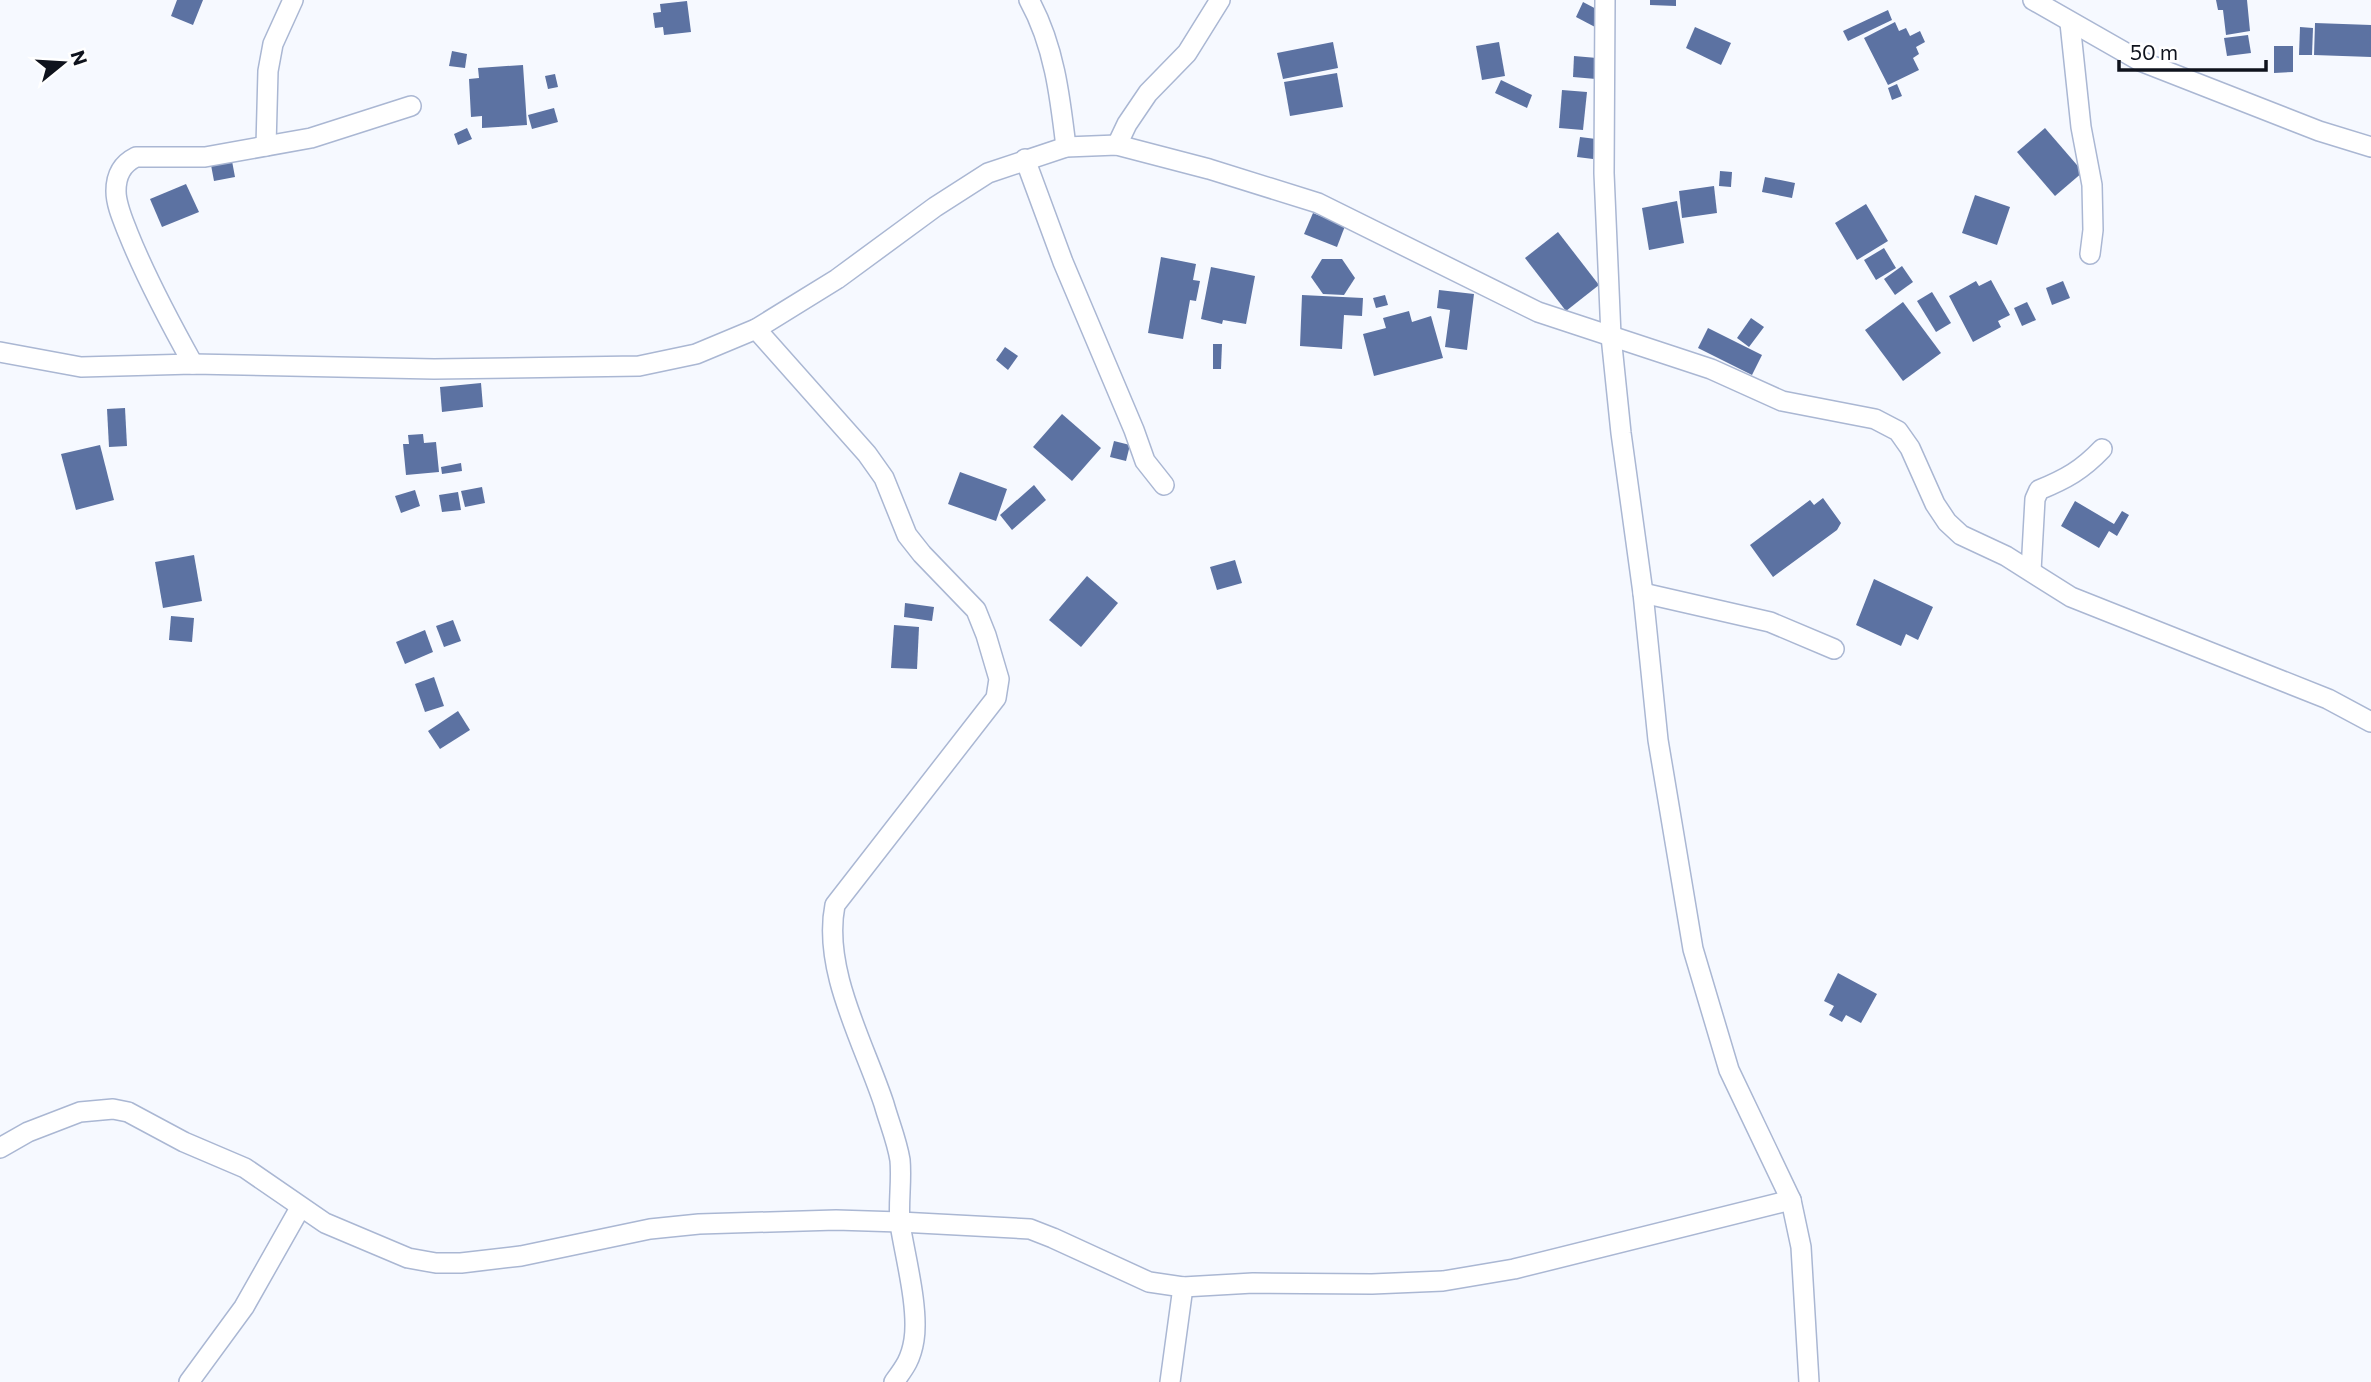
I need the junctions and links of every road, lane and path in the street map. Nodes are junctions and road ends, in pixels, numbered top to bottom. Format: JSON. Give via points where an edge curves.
{"nodes":[{"id":1,"x":293,"y":0,"type":"edge"},
{"id":2,"x":1029,"y":0,"type":"edge"},
{"id":3,"x":1220,"y":0,"type":"edge"},
{"id":4,"x":1605,"y":0,"type":"edge"},
{"id":5,"x":2035,"y":1,"type":"edge"},
{"id":6,"x":2070,"y":23,"type":"junction"},
{"id":7,"x":411,"y":106,"type":"dead end"},
{"id":8,"x":1117,"y":145,"type":"junction"},
{"id":9,"x":266,"y":146,"type":"junction"},
{"id":10,"x":1066,"y":147,"type":"junction"},
{"id":11,"x":2371,"y":147,"type":"edge"},
{"id":12,"x":1025,"y":159,"type":"junction"},
{"id":13,"x":2090,"y":254,"type":"dead end"},
{"id":14,"x":756,"y":329,"type":"junction"},
{"id":15,"x":1611,"y":336,"type":"junction"},
{"id":16,"x":0,"y":352,"type":"edge"},
{"id":17,"x":193,"y":364,"type":"junction"},
{"id":18,"x":2102,"y":449,"type":"dead end"},
{"id":19,"x":1164,"y":485,"type":"dead end"},
{"id":20,"x":2031,"y":571,"type":"junction"},
{"id":21,"x":1643,"y":593,"type":"junction"},
{"id":22,"x":1834,"y":649,"type":"dead end"},
{"id":23,"x":2371,"y":722,"type":"edge"},
{"id":24,"x":0,"y":1148,"type":"edge"},
{"id":25,"x":1791,"y":1200,"type":"junction"},
{"id":26,"x":300,"y":1208,"type":"junction"},
{"id":27,"x":900,"y":1222,"type":"junction"},
{"id":28,"x":1183,"y":1287,"type":"junction"},
{"id":29,"x":189,"y":1382,"type":"edge"},
{"id":30,"x":894,"y":1382,"type":"edge"},
{"id":31,"x":1170,"y":1382,"type":"edge"},
{"id":32,"x":1809,"y":1382,"type":"edge"}],
"edges":[{"from":1,"to":9,"type":"street","via":[[273,44],[268,71]]},
{"from":2,"to":10,"type":"street","via":[[1047,37]]},
{"from":3,"to":8,"type":"street","via":[[1187,53],[1148,93]]},
{"from":4,"to":15,"type":"street","via":[[1604,173]]},
{"from":5,"to":6,"type":"street"},
{"from":6,"to":11,"type":"street","via":[[2140,61]]},
{"from":6,"to":13,"type":"street","via":[[2092,185]]},
{"from":7,"to":9,"type":"street","via":[[311,138]]},
{"from":8,"to":10,"type":"street"},
{"from":8,"to":15,"type":"street","via":[[1318,202],[1538,312]]},
{"from":9,"to":17,"type":"street","via":[[205,157],[136,157],[118,173],[116,193],[122,219]]},
{"from":10,"to":12,"type":"street"},
{"from":12,"to":14,"type":"street","via":[[988,173],[837,279]]},
{"from":12,"to":19,"type":"street","via":[[1145,461]]},
{"from":14,"to":17,"type":"street","via":[[696,354],[639,366],[434,369]]},
{"from":14,"to":27,"type":"street","via":[[855,439],[884,478],[907,535],[976,610],[999,679],[996,698],[842,895],[831,925],[836,966],[900,1160]]},
{"from":15,"to":20,"type":"street","via":[[1711,369],[1782,401],[1875,419],[1898,432],[1910,448],[1947,522],[1961,535]]},
{"from":15,"to":21,"type":"street"},
{"from":16,"to":17,"type":"street","via":[[81,367]]},
{"from":18,"to":20,"type":"street","via":[[2085,467],[2039,490]]},
{"from":20,"to":23,"type":"street","via":[[2071,597],[2328,699]]},
{"from":21,"to":22,"type":"street","via":[[1770,622]]},
{"from":21,"to":25,"type":"street","via":[[1658,740],[1693,949],[1730,1070]]},
{"from":24,"to":26,"type":"street","via":[[80,1112],[128,1112],[245,1168]]},
{"from":25,"to":28,"type":"street","via":[[1514,1269],[1443,1281]]},
{"from":25,"to":32,"type":"street","via":[[1801,1247]]},
{"from":26,"to":27,"type":"street","via":[[408,1258],[436,1263],[521,1256],[649,1229],[699,1224]]},
{"from":26,"to":29,"type":"street","via":[[244,1307]]},
{"from":27,"to":28,"type":"street","via":[[1030,1229],[1149,1282]]},
{"from":27,"to":30,"type":"street","via":[[915,1337],[909,1362]]},
{"from":28,"to":31,"type":"street"}]}
